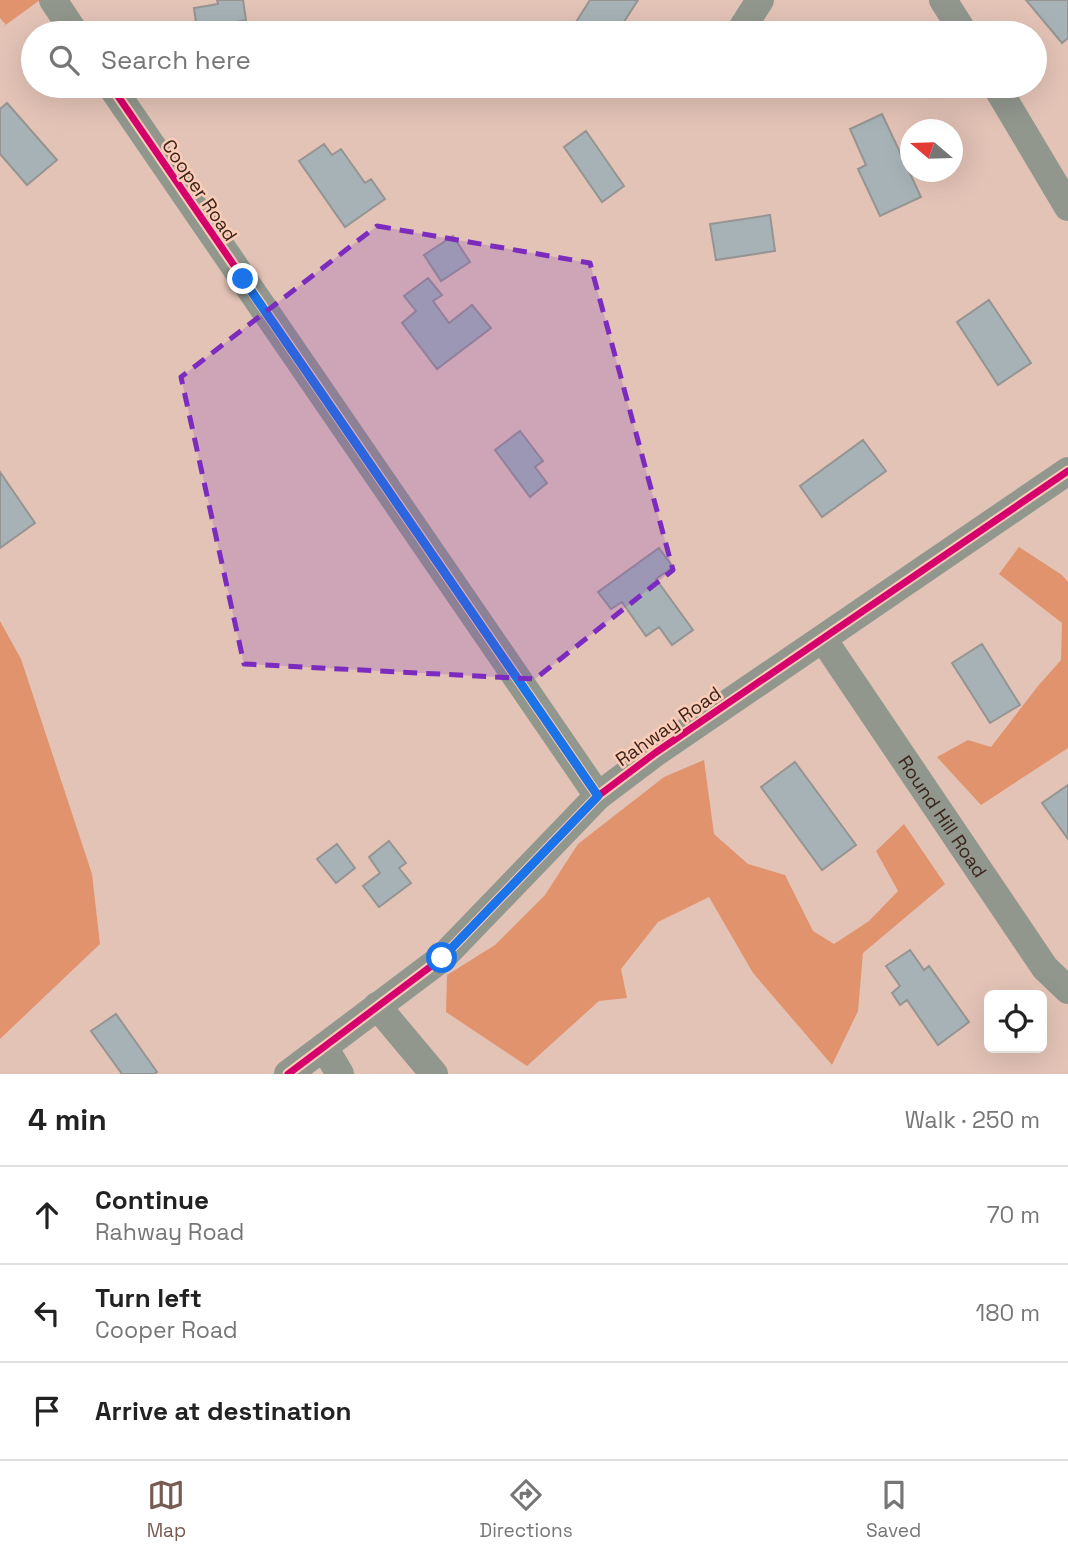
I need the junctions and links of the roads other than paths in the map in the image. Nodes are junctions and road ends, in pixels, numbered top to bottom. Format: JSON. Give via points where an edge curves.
{"nodes":[{"id":1,"x":52,"y":0,"type":"edge"},
{"id":2,"x":760,"y":0,"type":"edge"},
{"id":3,"x":943,"y":0,"type":"edge"},
{"id":4,"x":67,"y":21,"type":"edge"},
{"id":5,"x":747,"y":21,"type":"edge"},
{"id":6,"x":956,"y":21,"type":"edge"},
{"id":7,"x":119,"y":98,"type":"edge"},
{"id":8,"x":1003,"y":98,"type":"edge"},
{"id":9,"x":1068,"y":207,"type":"edge"},
{"id":10,"x":1068,"y":471,"type":"edge"},
{"id":11,"x":823,"y":639,"type":"junction"},
{"id":12,"x":598,"y":796,"type":"junction"},
{"id":13,"x":1068,"y":990,"type":"edge"},
{"id":14,"x":377,"y":1006,"type":"junction"},
{"id":15,"x":324,"y":1047,"type":"junction"},
{"id":16,"x":288,"y":1074,"type":"edge"},
{"id":17,"x":340,"y":1074,"type":"edge"},
{"id":18,"x":434,"y":1074,"type":"edge"}],
"edges":[{"from":1,"to":4,"type":"street"},
{"from":2,"to":5,"type":"street"},
{"from":3,"to":6,"type":"street"},
{"from":7,"to":12,"type":"street","name":"Cooper Road"},
{"from":8,"to":9,"type":"street"},
{"from":10,"to":11,"type":"street","name":"Rahway Road"},
{"from":11,"to":12,"type":"street","name":"Rahway Road"},
{"from":11,"to":13,"type":"street","name":"Round Hill Road","via":[[1045,968]]},
{"from":12,"to":14,"type":"street","name":"Rahway Road","via":[[442,958]]},
{"from":14,"to":15,"type":"street","name":"Rahway Road"},
{"from":14,"to":18,"type":"street"},
{"from":15,"to":16,"type":"street","name":"Rahway Road"},
{"from":15,"to":17,"type":"street"}]}
